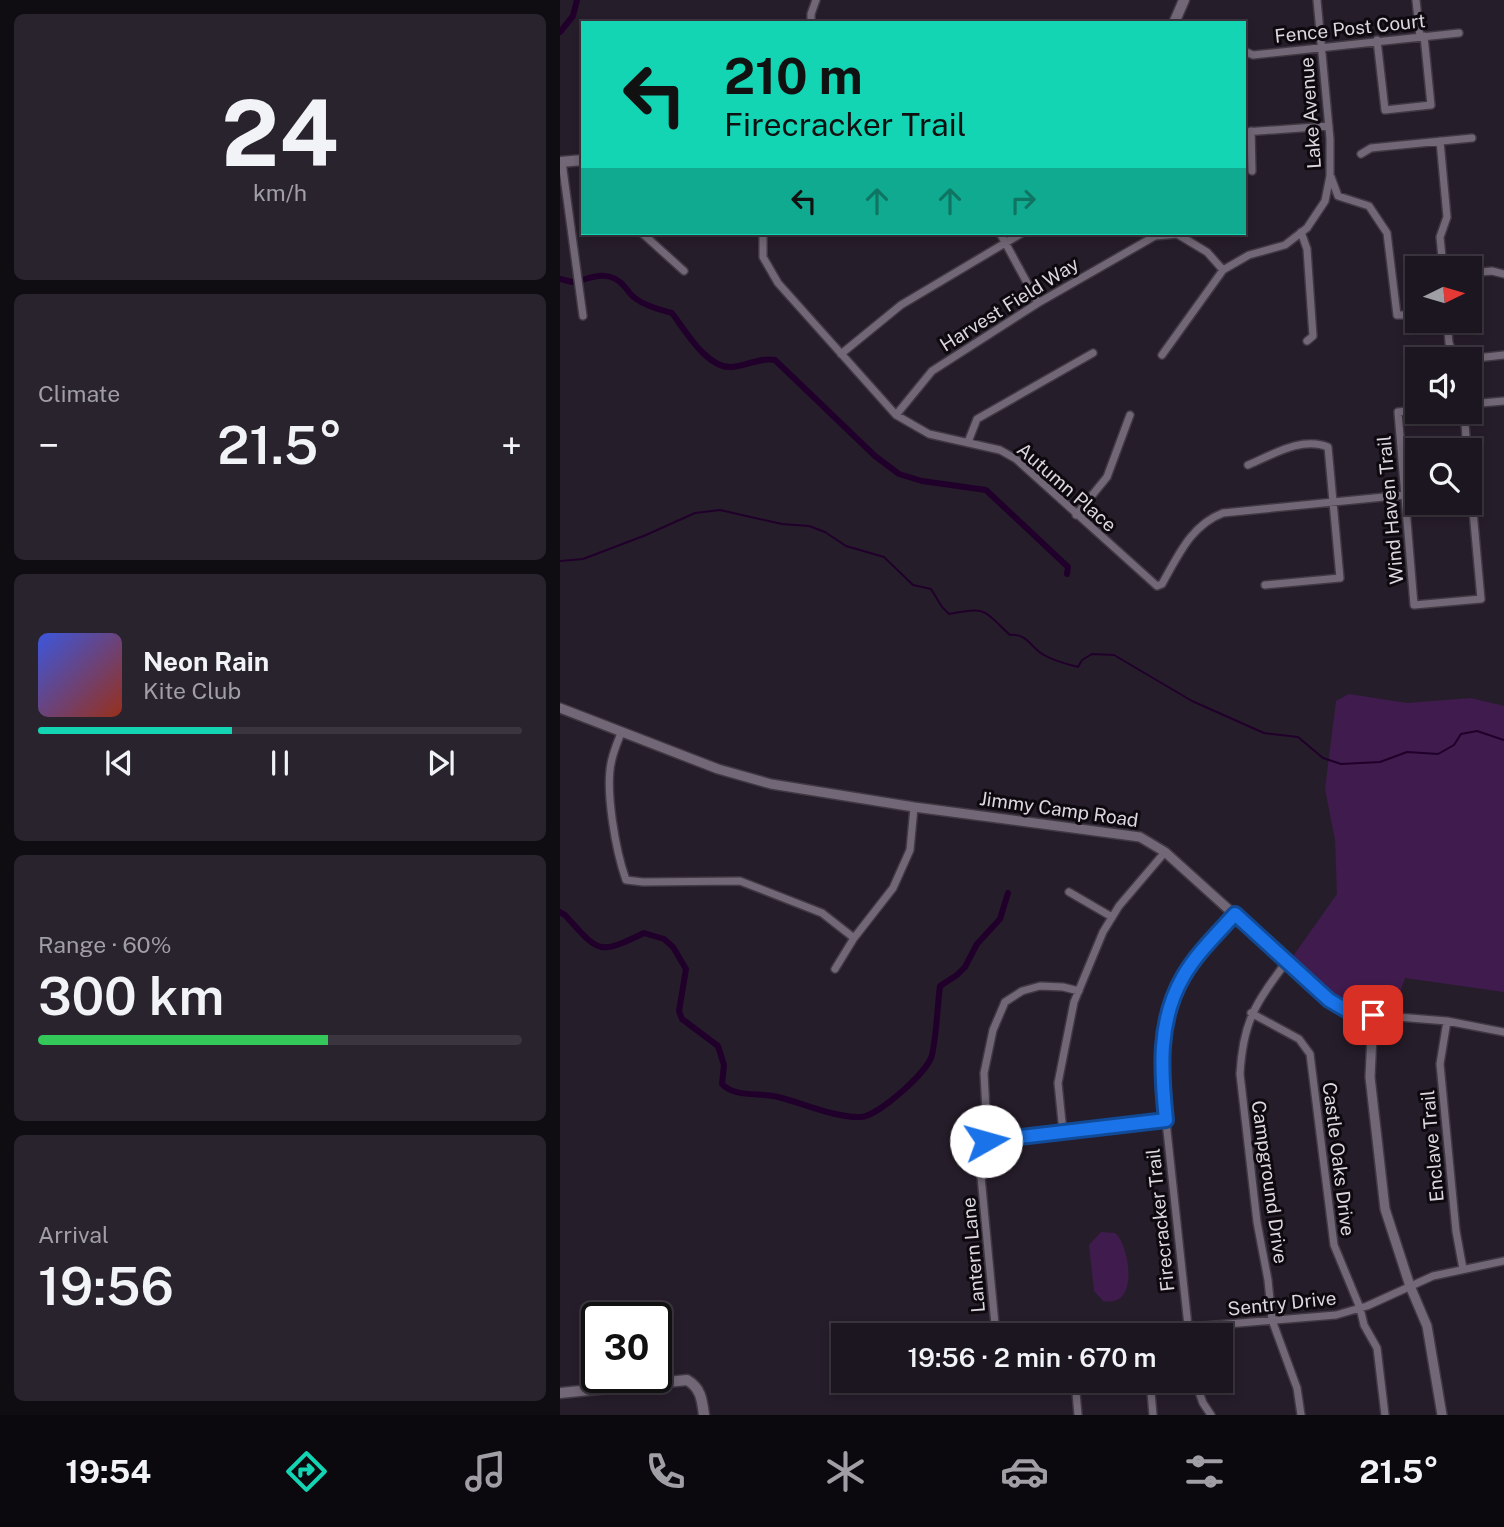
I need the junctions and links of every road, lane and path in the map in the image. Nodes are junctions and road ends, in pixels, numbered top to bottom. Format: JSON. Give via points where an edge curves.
{"nodes":[{"id":1,"x":816,"y":0,"type":"edge"},
{"id":2,"x":1184,"y":0,"type":"edge"},
{"id":3,"x":1317,"y":0,"type":"edge"},
{"id":4,"x":1416,"y":0,"type":"edge"},
{"id":5,"x":811,"y":21,"type":"edge"},
{"id":6,"x":1175,"y":21,"type":"edge"},
{"id":7,"x":1460,"y":33,"type":"dead end"},
{"id":8,"x":1422,"y":36,"type":"junction"},
{"id":9,"x":1377,"y":40,"type":"junction"},
{"id":10,"x":1322,"y":46,"type":"junction"},
{"id":11,"x":1246,"y":52,"type":"edge"},
{"id":12,"x":1329,"y":126,"type":"junction"},
{"id":13,"x":1247,"y":132,"type":"edge"},
{"id":14,"x":1472,"y":138,"type":"dead end"},
{"id":15,"x":1440,"y":141,"type":"junction"},
{"id":16,"x":1362,"y":154,"type":"dead end"},
{"id":17,"x":581,"y":160,"type":"edge"},
{"id":18,"x":561,"y":162,"type":"edge"},
{"id":19,"x":1252,"y":171,"type":"dead end"},
{"id":20,"x":1330,"y":176,"type":"junction"},
{"id":21,"x":1301,"y":232,"type":"junction"},
{"id":22,"x":644,"y":235,"type":"edge"},
{"id":23,"x":762,"y":235,"type":"edge"},
{"id":24,"x":1001,"y":235,"type":"edge"},
{"id":25,"x":1018,"y":235,"type":"edge"},
{"id":26,"x":1166,"y":235,"type":"edge"},
{"id":27,"x":1179,"y":235,"type":"edge"},
{"id":28,"x":1005,"y":242,"type":"junction"},
{"id":29,"x":1442,"y":256,"type":"edge"},
{"id":30,"x":1223,"y":270,"type":"junction"},
{"id":31,"x":684,"y":271,"type":"dead end"},
{"id":32,"x":1482,"y":272,"type":"edge"},
{"id":33,"x":1504,"y":274,"type":"edge"},
{"id":34,"x":1038,"y":303,"type":"junction"},
{"id":35,"x":1405,"y":315,"type":"edge"},
{"id":36,"x":583,"y":316,"type":"dead end"},
{"id":37,"x":1307,"y":341,"type":"dead end"},
{"id":38,"x":1093,"y":353,"type":"dead end"},
{"id":39,"x":841,"y":354,"type":"junction"},
{"id":40,"x":1163,"y":355,"type":"dead end"},
{"id":41,"x":1504,"y":355,"type":"edge"},
{"id":42,"x":1482,"y":357,"type":"edge"},
{"id":43,"x":1504,"y":401,"type":"edge"},
{"id":44,"x":1482,"y":403,"type":"edge"},
{"id":45,"x":1405,"y":411,"type":"edge"},
{"id":46,"x":896,"y":415,"type":"junction"},
{"id":47,"x":1130,"y":415,"type":"dead end"},
{"id":48,"x":968,"y":442,"type":"junction"},
{"id":49,"x":1248,"y":465,"type":"dead end"},
{"id":50,"x":1404,"y":495,"type":"junction"},
{"id":51,"x":1332,"y":502,"type":"junction"},
{"id":52,"x":1405,"y":506,"type":"edge"},
{"id":53,"x":1076,"y":515,"type":"junction"},
{"id":54,"x":1406,"y":515,"type":"edge"},
{"id":55,"x":1473,"y":515,"type":"edge"},
{"id":56,"x":1265,"y":585,"type":"dead end"},
{"id":57,"x":560,"y":708,"type":"edge"},
{"id":58,"x":621,"y":733,"type":"junction"},
{"id":59,"x":914,"y":807,"type":"junction"},
{"id":60,"x":1165,"y":852,"type":"junction"},
{"id":61,"x":1069,"y":892,"type":"dead end"},
{"id":62,"x":1235,"y":914,"type":"junction"},
{"id":63,"x":1112,"y":917,"type":"junction"},
{"id":64,"x":854,"y":939,"type":"junction"},
{"id":65,"x":1287,"y":961,"type":"junction"},
{"id":66,"x":835,"y":970,"type":"dead end"},
{"id":67,"x":1079,"y":991,"type":"junction"},
{"id":68,"x":1251,"y":1013,"type":"junction"},
{"id":69,"x":1373,"y":1015,"type":"junction"},
{"id":70,"x":1447,"y":1021,"type":"junction"},
{"id":71,"x":1504,"y":1032,"type":"edge"},
{"id":72,"x":1166,"y":1120,"type":"junction"},
{"id":73,"x":1063,"y":1132,"type":"junction"},
{"id":74,"x":986,"y":1141,"type":"junction"},
{"id":75,"x":1504,"y":1261,"type":"edge"},
{"id":76,"x":1463,"y":1269,"type":"junction"},
{"id":77,"x":1410,"y":1286,"type":"junction"},
{"id":78,"x":1360,"y":1308,"type":"junction"},
{"id":79,"x":1272,"y":1320,"type":"junction"},
{"id":80,"x":995,"y":1323,"type":"edge"},
{"id":81,"x":1187,"y":1323,"type":"edge"},
{"id":82,"x":1233,"y":1326,"type":"edge"},
{"id":83,"x":560,"y":1393,"type":"edge"},
{"id":84,"x":1076,"y":1393,"type":"edge"},
{"id":85,"x":1151,"y":1393,"type":"edge"},
{"id":86,"x":1199,"y":1393,"type":"edge"},
{"id":87,"x":704,"y":1415,"type":"edge"},
{"id":88,"x":1078,"y":1415,"type":"edge"},
{"id":89,"x":1153,"y":1415,"type":"edge"},
{"id":90,"x":1211,"y":1415,"type":"edge"},
{"id":91,"x":1301,"y":1415,"type":"edge"},
{"id":92,"x":1385,"y":1415,"type":"edge"},
{"id":93,"x":1441,"y":1415,"type":"edge"}],
"edges":[{"from":1,"to":5,"type":"street"},
{"from":2,"to":6,"type":"main road"},
{"from":3,"to":10,"type":"street","name":"Lake Avenue"},
{"from":4,"to":8,"type":"street"},
{"from":7,"to":8,"type":"street","name":"Fence Post Court"},
{"from":8,"to":9,"type":"street","name":"Fence Post Court"},
{"from":8,"to":9,"type":"street","via":[[1431,105],[1385,110]]},
{"from":9,"to":10,"type":"street","name":"Fence Post Court"},
{"from":10,"to":11,"type":"street","name":"Fence Post Court","via":[[1253,55]]},
{"from":10,"to":12,"type":"street","name":"Lake Avenue"},
{"from":12,"to":13,"type":"street"},
{"from":12,"to":20,"type":"street","name":"Lake Avenue"},
{"from":13,"to":19,"type":"street"},
{"from":14,"to":15,"type":"street"},
{"from":15,"to":16,"type":"street","via":[[1371,148]]},
{"from":15,"to":29,"type":"street","via":[[1447,217],[1440,237]]},
{"from":17,"to":18,"type":"main road"},
{"from":18,"to":36,"type":"street"},
{"from":20,"to":21,"type":"street","name":"Lake Avenue","via":[[1325,201]]},
{"from":20,"to":35,"type":"street","via":[[1338,196],[1369,206],[1387,233],[1397,315]]},
{"from":21,"to":30,"type":"street","name":"Lake Avenue","via":[[1285,244],[1249,255]]},
{"from":21,"to":37,"type":"street","via":[[1307,249],[1313,336]]},
{"from":22,"to":31,"type":"street"},
{"from":23,"to":39,"type":"street","name":"Autumn Place","via":[[763,257],[778,283]]},
{"from":24,"to":28,"type":"street"},
{"from":25,"to":28,"type":"street"},
{"from":26,"to":34,"type":"street","name":"Harvest Field Way","via":[[1155,236]]},
{"from":27,"to":30,"type":"street","name":"Harvest Field Way","via":[[1207,252]]},
{"from":28,"to":34,"type":"street"},
{"from":28,"to":39,"type":"street","via":[[901,305]]},
{"from":30,"to":40,"type":"street","name":"Lake Avenue"},
{"from":32,"to":33,"type":"street"},
{"from":34,"to":46,"type":"street","name":"Harvest Field Way","via":[[932,371]]},
{"from":38,"to":48,"type":"street","via":[[977,419]]},
{"from":39,"to":46,"type":"street","name":"Autumn Place"},
{"from":41,"to":42,"type":"street"},
{"from":43,"to":44,"type":"street"},
{"from":45,"to":50,"type":"street","name":"Wind Haven Trail","via":[[1398,412]]},
{"from":46,"to":48,"type":"street","name":"Autumn Place","via":[[929,434]]},
{"from":47,"to":53,"type":"street","via":[[1107,477]]},
{"from":48,"to":53,"type":"street","name":"Autumn Place","via":[[1016,459]]},
{"from":49,"to":51,"type":"street","via":[[1291,446],[1319,443],[1328,447]]},
{"from":50,"to":51,"type":"street","name":"Autumn Place"},
{"from":50,"to":52,"type":"street","name":"Wind Haven Trail"},
{"from":51,"to":53,"type":"street","name":"Autumn Place","via":[[1210,518],[1189,537],[1157,586]]},
{"from":51,"to":56,"type":"street","via":[[1340,578]]},
{"from":54,"to":55,"type":"street","name":"Wind Haven Trail","via":[[1414,605],[1481,599]]},
{"from":57,"to":58,"type":"street","name":"Jimmy Camp Road"},
{"from":58,"to":59,"type":"street","name":"Jimmy Camp Road","via":[[771,784]]},
{"from":58,"to":64,"type":"street","via":[[611,760],[609,788],[626,880],[740,881],[822,913]]},
{"from":59,"to":60,"type":"street","name":"Jimmy Camp Road","via":[[1140,837]]},
{"from":59,"to":64,"type":"street","via":[[910,850],[899,875]]},
{"from":60,"to":62,"type":"street","name":"Jimmy Camp Road"},
{"from":60,"to":63,"type":"street"},
{"from":61,"to":63,"type":"street"},
{"from":62,"to":65,"type":"street","name":"Jimmy Camp Road"},
{"from":62,"to":72,"type":"street","name":"Firecracker Trail","via":[[1183,978],[1168,1014],[1161,1053]]},
{"from":63,"to":67,"type":"street"},
{"from":64,"to":66,"type":"street"},
{"from":65,"to":68,"type":"street","name":"Campground Drive"},
{"from":65,"to":69,"type":"street","name":"Jimmy Camp Road","via":[[1329,1000],[1346,1010]]},
{"from":67,"to":73,"type":"street","via":[[1058,1083]]},
{"from":67,"to":74,"type":"street","name":"Lantern Lane","via":[[1040,986],[1005,1002],[993,1030],[984,1073]]},
{"from":68,"to":78,"type":"street","name":"Castle Oaks Drive","via":[[1299,1039],[1310,1054],[1334,1245]]},
{"from":68,"to":79,"type":"street","name":"Campground Drive","via":[[1240,1074]]},
{"from":69,"to":70,"type":"street","name":"Jimmy Camp Road"},
{"from":69,"to":77,"type":"street","via":[[1371,1092],[1385,1209]]},
{"from":70,"to":71,"type":"street","name":"Jimmy Camp Road"},
{"from":70,"to":76,"type":"street","name":"Enclave Trail","via":[[1440,1064]]},
{"from":72,"to":73,"type":"street"},
{"from":72,"to":81,"type":"street","name":"Firecracker Trail"},
{"from":73,"to":74,"type":"street"},
{"from":74,"to":80,"type":"street","name":"Lantern Lane","via":[[980,1166]]},
{"from":75,"to":76,"type":"street","name":"Sentry Drive"},
{"from":76,"to":77,"type":"street","name":"Sentry Drive"},
{"from":77,"to":78,"type":"street","name":"Sentry Drive"},
{"from":77,"to":93,"type":"street","via":[[1427,1326]]},
{"from":78,"to":79,"type":"street","name":"Sentry Drive","via":[[1336,1315]]},
{"from":78,"to":92,"type":"street","name":"Castle Oaks Drive","via":[[1377,1348]]},
{"from":79,"to":82,"type":"street","name":"Sentry Drive"},
{"from":79,"to":91,"type":"street","name":"Campground Drive","via":[[1297,1388]]},
{"from":83,"to":87,"type":"main road","via":[[687,1380],[701,1393]]},
{"from":84,"to":88,"type":"street"},
{"from":85,"to":89,"type":"street"},
{"from":86,"to":90,"type":"street"}]}
